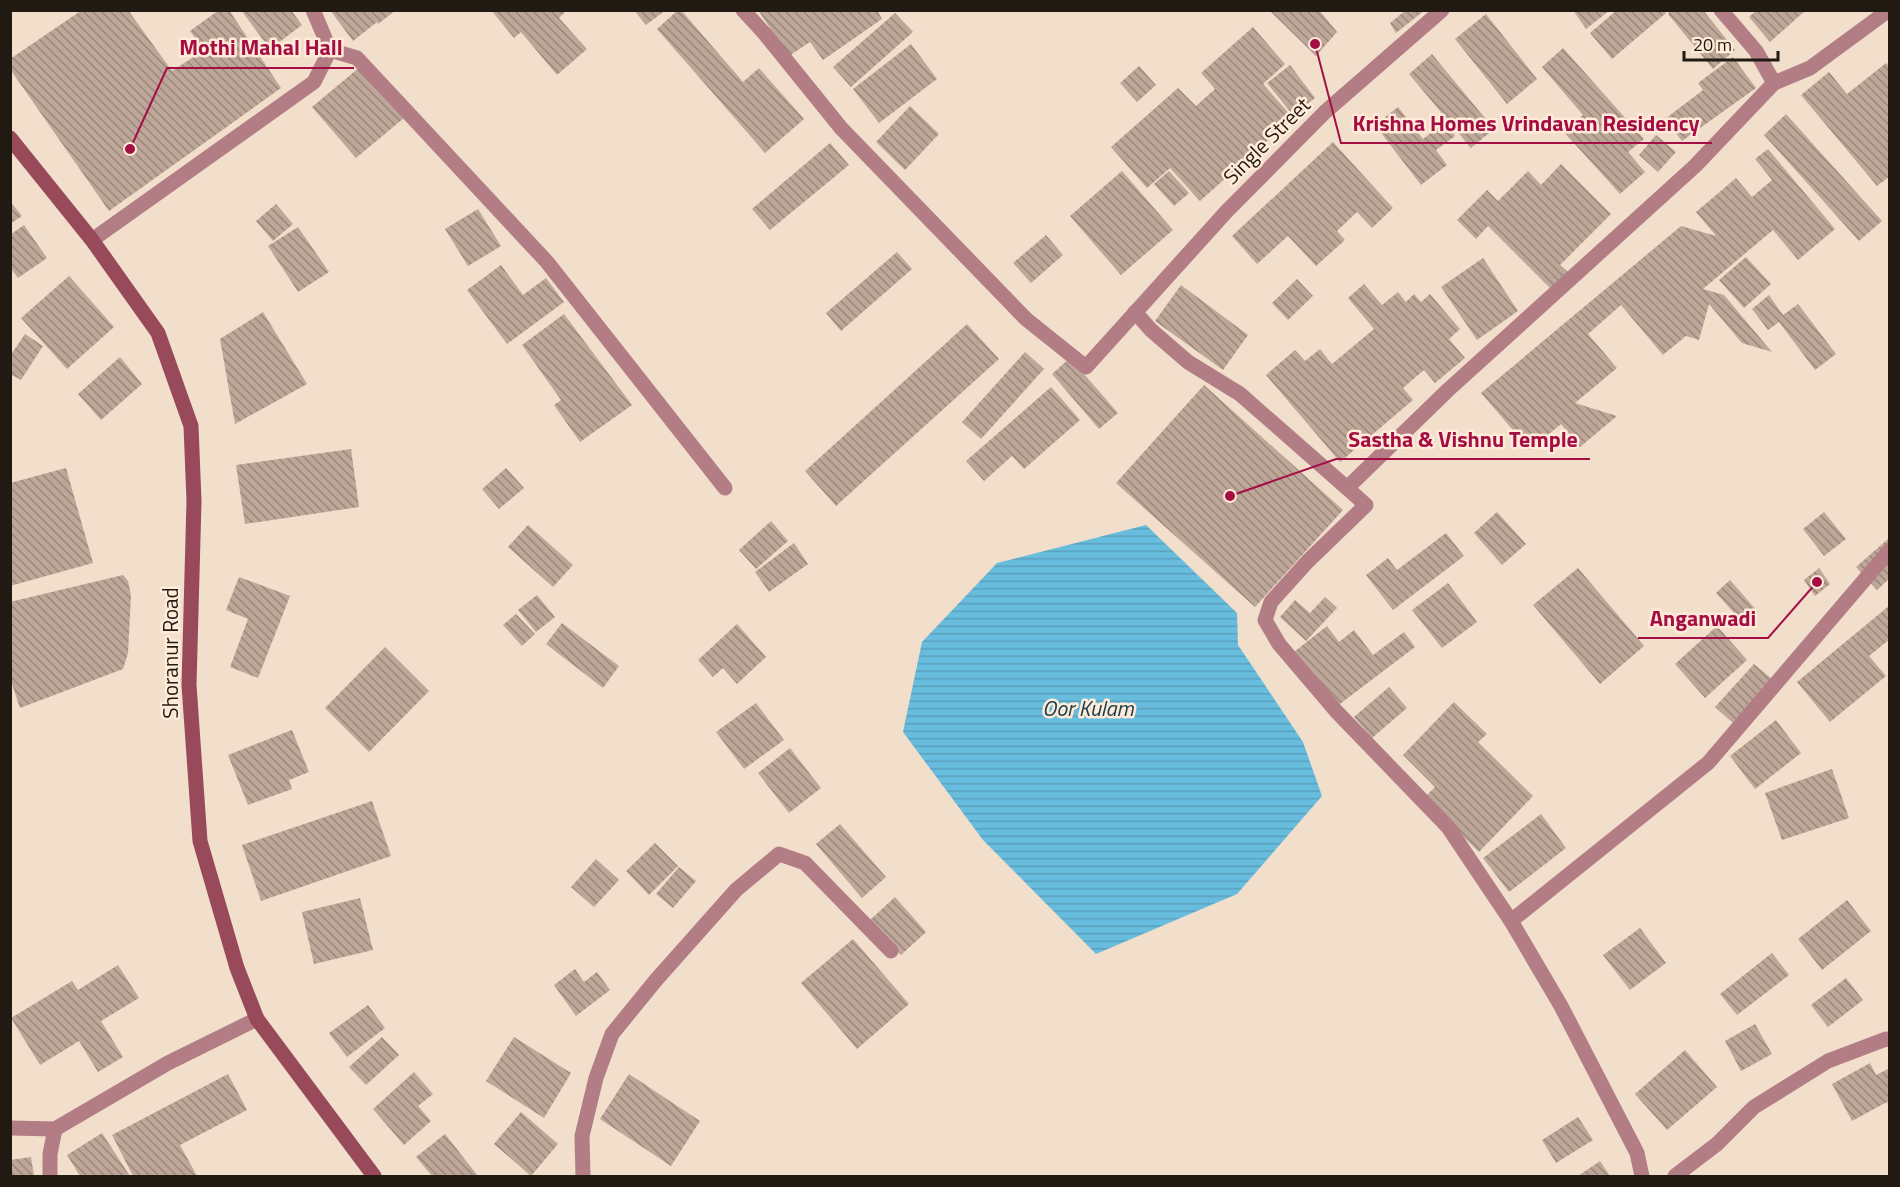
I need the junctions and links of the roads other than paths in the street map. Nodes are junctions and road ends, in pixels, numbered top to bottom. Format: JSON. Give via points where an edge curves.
{"nodes":[{"id":1,"x":313,"y":10,"type":"edge"},
{"id":2,"x":743,"y":10,"type":"edge"},
{"id":3,"x":1442,"y":10,"type":"edge"},
{"id":4,"x":1721,"y":10,"type":"edge"},
{"id":5,"x":1889,"y":10,"type":"edge"},
{"id":6,"x":330,"y":50,"type":"junction"},
{"id":7,"x":1774,"y":83,"type":"junction"},
{"id":8,"x":10,"y":138,"type":"edge"},
{"id":9,"x":92,"y":240,"type":"junction"},
{"id":10,"x":1135,"y":312,"type":"junction"},
{"id":11,"x":724,"y":488,"type":"dead end"},
{"id":12,"x":1347,"y":488,"type":"junction"},
{"id":13,"x":1890,"y":550,"type":"edge"},
{"id":14,"x":1511,"y":921,"type":"junction"},
{"id":15,"x":891,"y":951,"type":"dead end"},
{"id":16,"x":257,"y":1019,"type":"junction"},
{"id":17,"x":1890,"y":1040,"type":"edge"},
{"id":18,"x":10,"y":1128,"type":"edge"},
{"id":19,"x":55,"y":1129,"type":"junction"},
{"id":20,"x":50,"y":1176,"type":"edge"},
{"id":21,"x":374,"y":1176,"type":"edge"},
{"id":22,"x":583,"y":1176,"type":"edge"},
{"id":23,"x":1642,"y":1176,"type":"edge"},
{"id":24,"x":1675,"y":1176,"type":"edge"}],
"edges":[{"from":1,"to":6,"type":"street"},
{"from":2,"to":10,"type":"street","name":"Single Street","via":[[849,136],[1026,319],[1086,367]]},
{"from":3,"to":10,"type":"street","name":"Single Street","via":[[1325,112]]},
{"from":4,"to":7,"type":"street","via":[[1756,51]]},
{"from":5,"to":7,"type":"street","via":[[1810,68]]},
{"from":6,"to":9,"type":"street","via":[[314,82]]},
{"from":6,"to":11,"type":"street","via":[[357,58],[547,262]]},
{"from":7,"to":12,"type":"street","via":[[1695,166],[1448,390]]},
{"from":8,"to":9,"type":"main road","name":"Shoranur Road"},
{"from":9,"to":16,"type":"main road","name":"Shoranur Road","via":[[158,333],[191,426],[194,501],[189,685],[200,842],[237,968]]},
{"from":10,"to":12,"type":"street","via":[[1188,362],[1240,394]]},
{"from":12,"to":14,"type":"street","via":[[1366,505],[1271,602],[1265,620],[1279,644],[1336,711],[1448,827]]},
{"from":13,"to":14,"type":"street","via":[[1708,763]]},
{"from":14,"to":23,"type":"street","via":[[1561,1006],[1637,1153]]},
{"from":15,"to":22,"type":"street","via":[[805,862],[779,854],[736,890],[612,1034],[582,1136]]},
{"from":16,"to":19,"type":"street","via":[[168,1063]]},
{"from":16,"to":21,"type":"main road","name":"Shoranur Road"},
{"from":17,"to":24,"type":"street","via":[[1828,1061],[1754,1107],[1717,1144]]},
{"from":18,"to":19,"type":"street"},
{"from":19,"to":20,"type":"street"}]}
